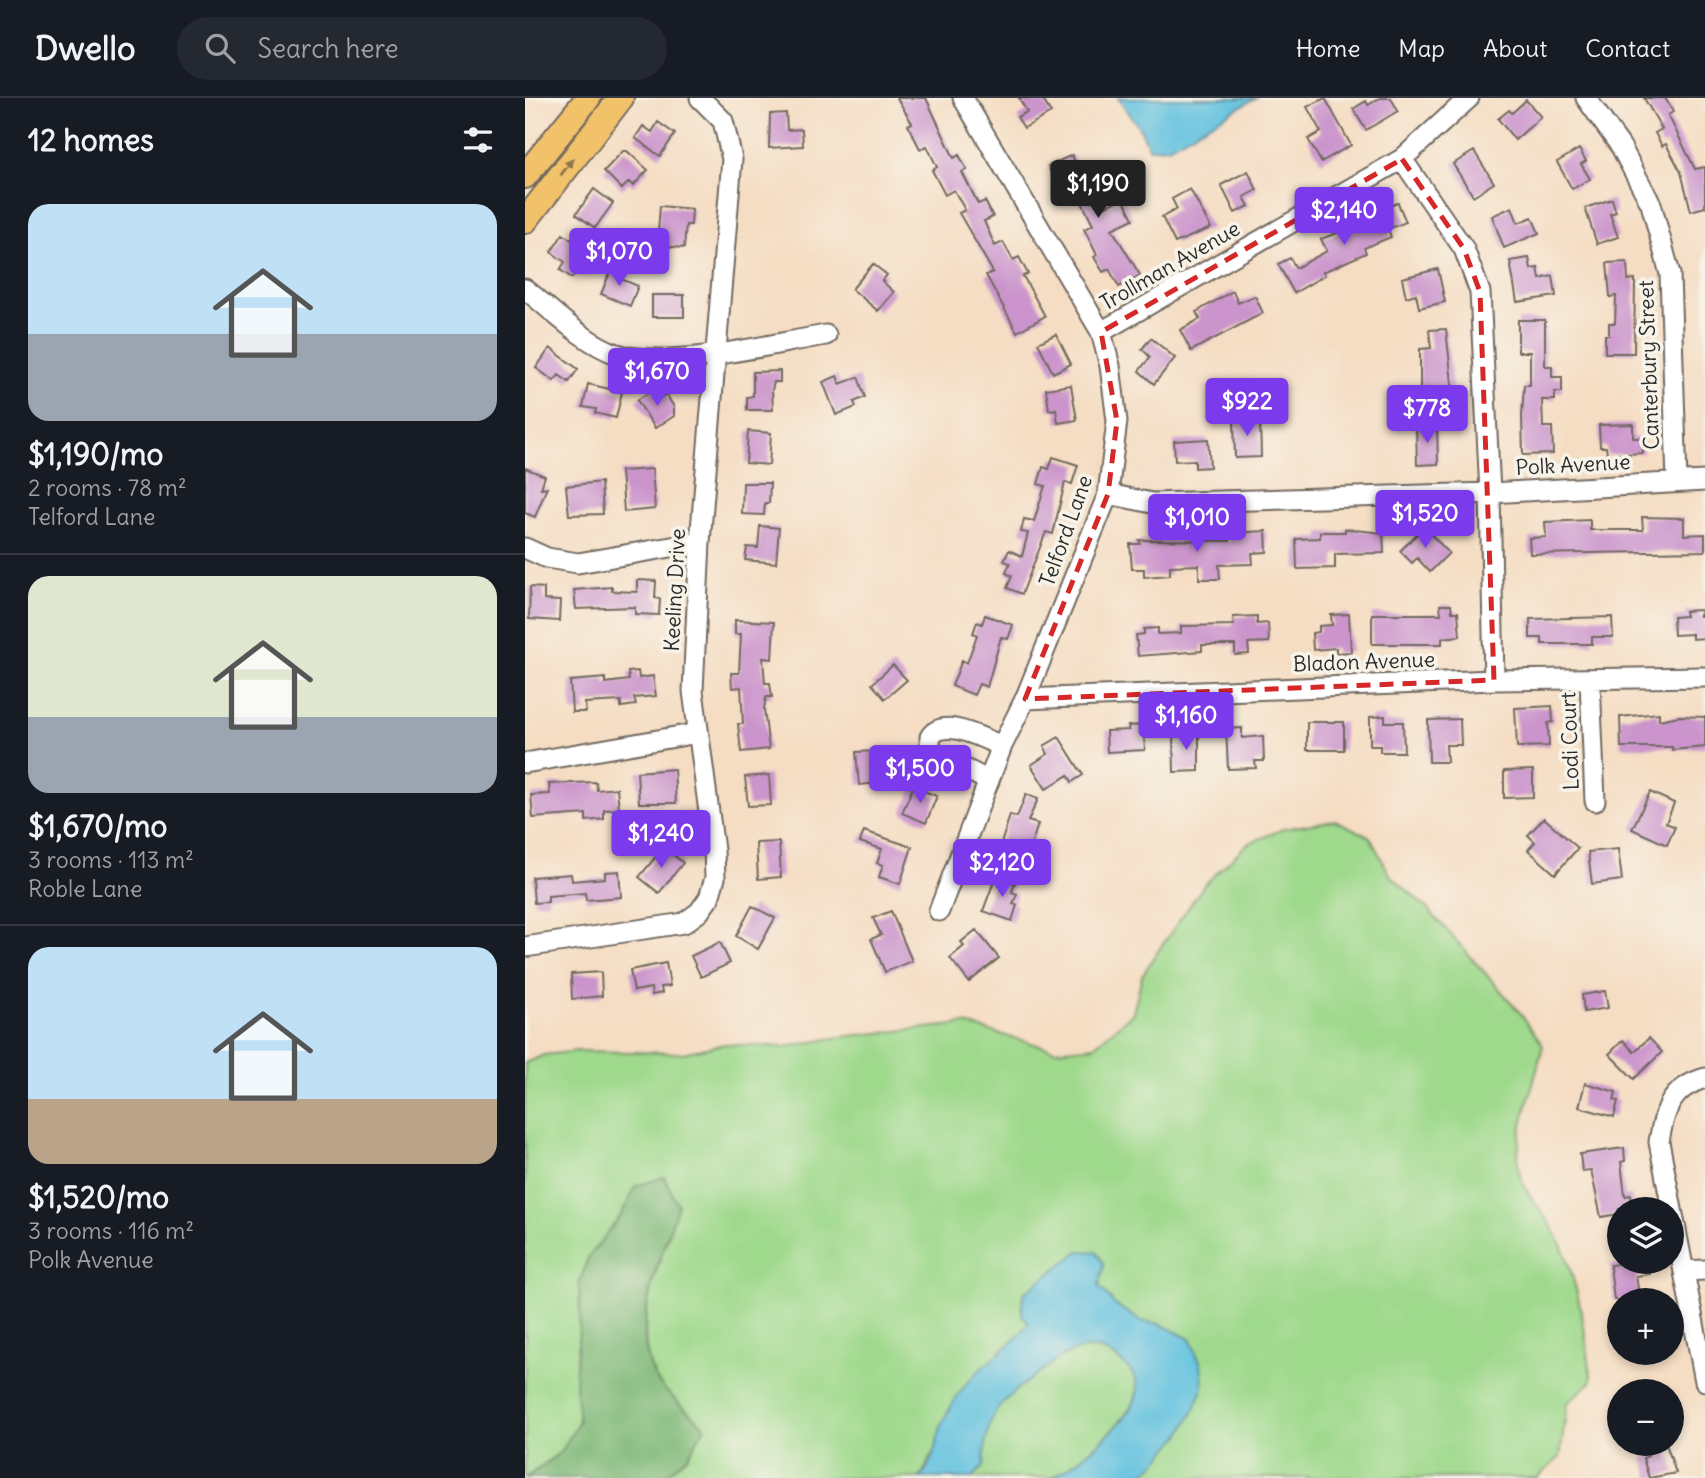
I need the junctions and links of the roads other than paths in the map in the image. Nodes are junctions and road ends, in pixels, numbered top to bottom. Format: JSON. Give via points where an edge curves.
{"nodes":[{"id":1,"x":588,"y":98,"type":"edge"},
{"id":2,"x":621,"y":98,"type":"edge"},
{"id":3,"x":700,"y":98,"type":"edge"},
{"id":4,"x":963,"y":98,"type":"edge"},
{"id":5,"x":1469,"y":98,"type":"edge"},
{"id":6,"x":1586,"y":98,"type":"edge"},
{"id":7,"x":1402,"y":159,"type":"junction"},
{"id":8,"x":525,"y":176,"type":"edge"},
{"id":9,"x":525,"y":221,"type":"edge"},
{"id":10,"x":525,"y":289,"type":"edge"},
{"id":11,"x":1101,"y":332,"type":"junction"},
{"id":12,"x":825,"y":335,"type":"dead end"},
{"id":13,"x":714,"y":353,"type":"junction"},
{"id":14,"x":1705,"y":481,"type":"edge"},
{"id":15,"x":1677,"y":482,"type":"junction"},
{"id":16,"x":1490,"y":493,"type":"junction"},
{"id":17,"x":1108,"y":494,"type":"junction"},
{"id":18,"x":700,"y":542,"type":"junction"},
{"id":19,"x":525,"y":548,"type":"edge"},
{"id":20,"x":1705,"y":677,"type":"edge"},
{"id":21,"x":1494,"y":680,"type":"junction"},
{"id":22,"x":1590,"y":680,"type":"junction"},
{"id":23,"x":1025,"y":699,"type":"junction"},
{"id":24,"x":698,"y":733,"type":"junction"},
{"id":25,"x":1002,"y":746,"type":"junction"},
{"id":26,"x":525,"y":763,"type":"edge"},
{"id":27,"x":989,"y":780,"type":"junction"},
{"id":28,"x":1595,"y":801,"type":"dead end"},
{"id":29,"x":939,"y":911,"type":"dead end"},
{"id":30,"x":525,"y":947,"type":"edge"},
{"id":31,"x":1705,"y":1078,"type":"edge"},
{"id":32,"x":1669,"y":1197,"type":"edge"},
{"id":33,"x":1684,"y":1270,"type":"edge"},
{"id":34,"x":1705,"y":1270,"type":"edge"},
{"id":35,"x":1684,"y":1274,"type":"edge"},
{"id":36,"x":1705,"y":1381,"type":"edge"}],
"edges":[{"from":1,"to":8,"type":"main road"},
{"from":9,"to":2,"type":"main road","one_way":true},
{"from":3,"to":13,"type":"street","name":"Keeling Drive","via":[[723,121],[732,159]]},
{"from":4,"to":11,"type":"street","name":"Telford Lane"},
{"from":5,"to":7,"type":"street","name":"Trollman Avenue"},
{"from":6,"to":15,"type":"street","name":"Canterbury Street","via":[[1621,147],[1651,204],[1670,274]]},
{"from":7,"to":11,"type":"street","name":"Trollman Avenue"},
{"from":7,"to":16,"type":"street","via":[[1475,271],[1483,317]]},
{"from":10,"to":13,"type":"street","via":[[615,353],[643,359]]},
{"from":11,"to":17,"type":"street","name":"Telford Lane","via":[[1117,421]]},
{"from":12,"to":13,"type":"street"},
{"from":13,"to":18,"type":"street","name":"Keeling Drive"},
{"from":14,"to":15,"type":"street","name":"Polk Avenue"},
{"from":15,"to":16,"type":"street","name":"Polk Avenue"},
{"from":16,"to":17,"type":"street","name":"Polk Avenue","via":[[1153,503]]},
{"from":16,"to":21,"type":"street"},
{"from":17,"to":23,"type":"street","name":"Telford Lane"},
{"from":18,"to":19,"type":"street","via":[[577,563],[547,558]]},
{"from":18,"to":24,"type":"street","name":"Keeling Drive","via":[[693,691]]},
{"from":20,"to":22,"type":"street","name":"Bladon Avenue"},
{"from":21,"to":22,"type":"street","name":"Bladon Avenue"},
{"from":21,"to":23,"type":"street","name":"Bladon Avenue"},
{"from":22,"to":28,"type":"street","name":"Lodi Court"},
{"from":23,"to":25,"type":"street","name":"Telford Lane"},
{"from":24,"to":26,"type":"street"},
{"from":24,"to":30,"type":"street","name":"Keeling Drive","via":[[715,878],[699,912],[684,923],[651,930]]},
{"from":25,"to":27,"type":"street","name":"Telford Lane"},
{"from":25,"to":27,"type":"street","via":[[951,728],[942,728],[930,737],[930,751]]},
{"from":27,"to":29,"type":"street","name":"Telford Lane"},
{"from":31,"to":32,"type":"street","via":[[1675,1093],[1664,1113],[1659,1142]]},
{"from":33,"to":34,"type":"street"},
{"from":35,"to":36,"type":"street"}]}
